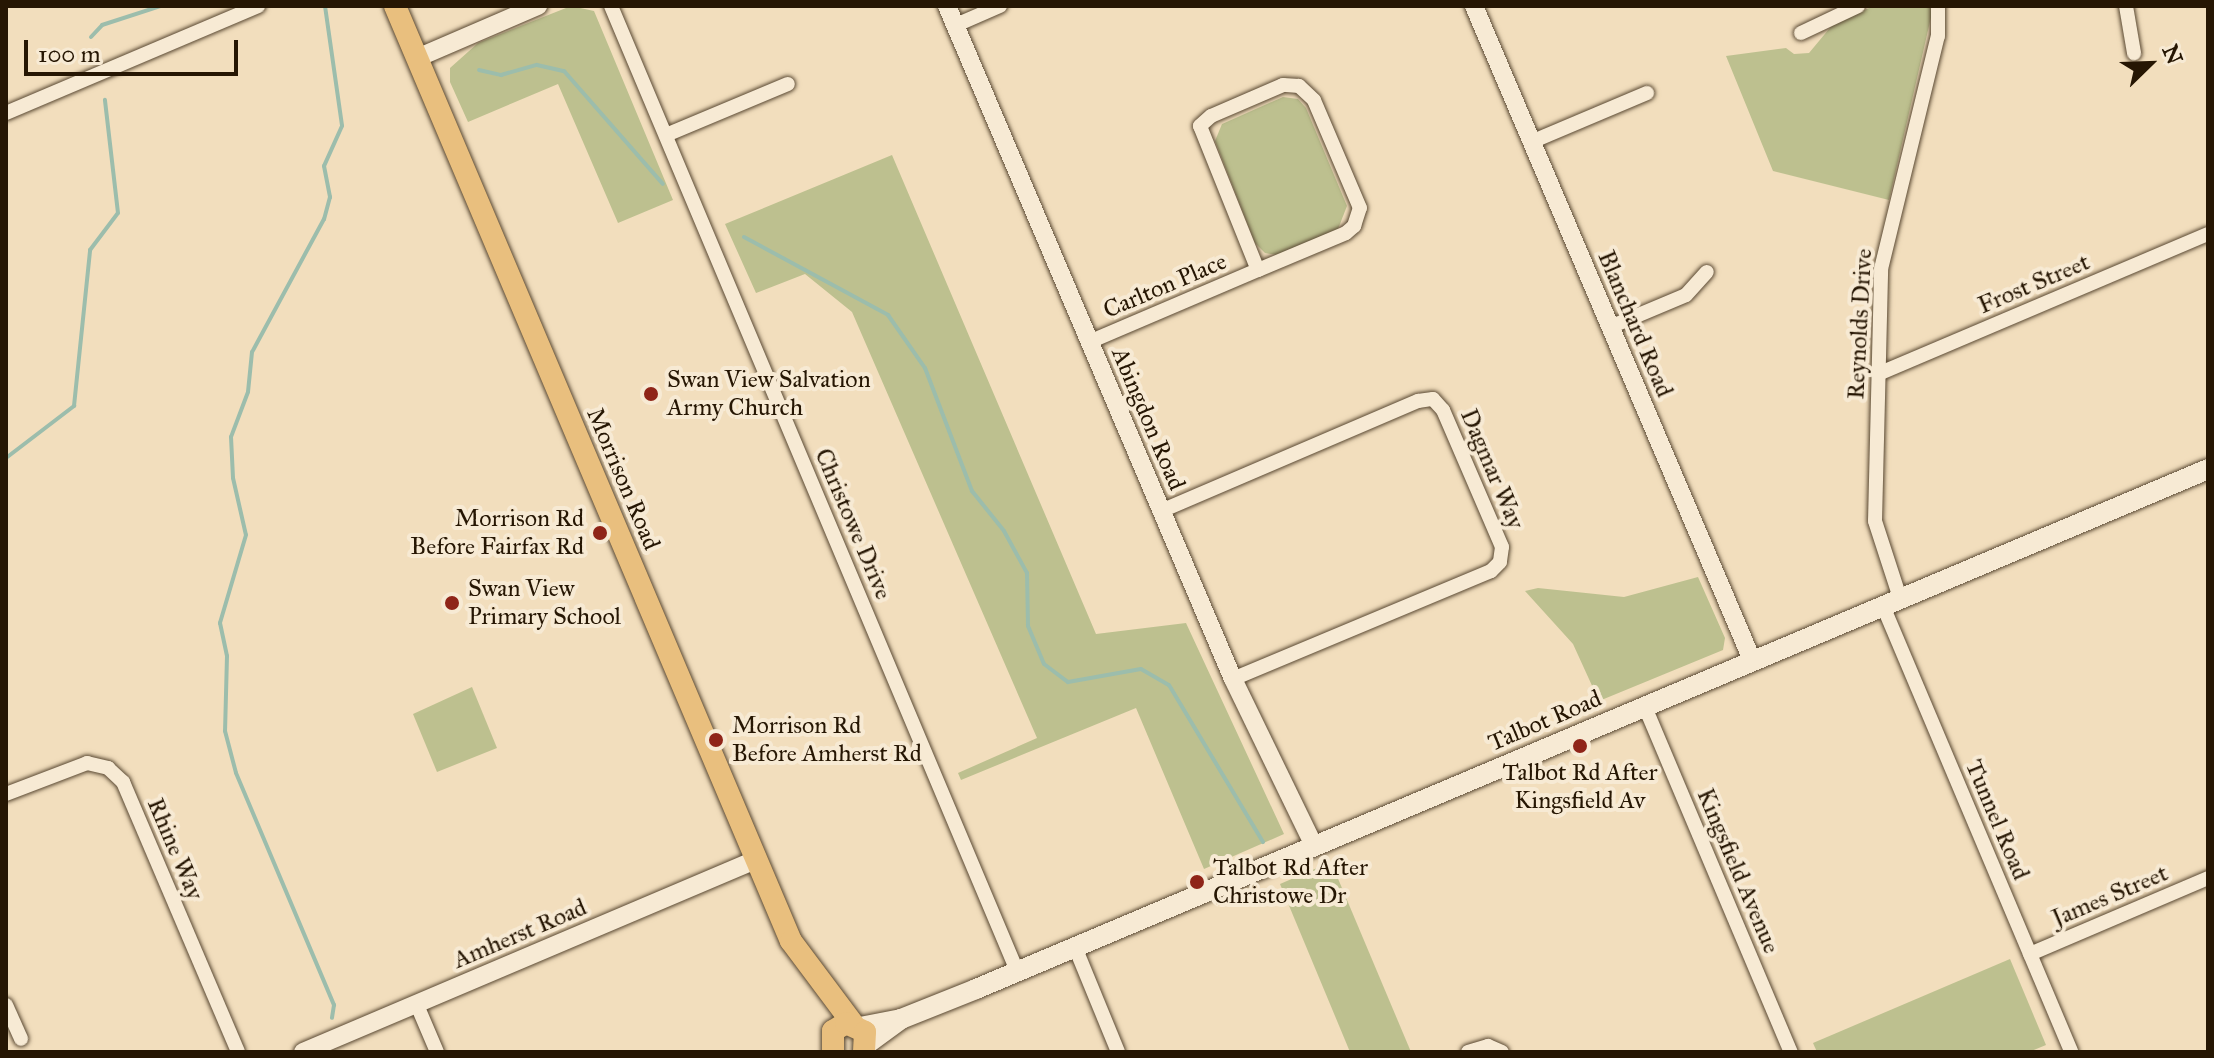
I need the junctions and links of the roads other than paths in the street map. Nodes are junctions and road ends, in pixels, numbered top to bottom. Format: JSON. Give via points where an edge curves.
{"nodes":[{"id":1,"x":258,"y":6,"type":"edge"},
{"id":2,"x":395,"y":6,"type":"edge"},
{"id":3,"x":538,"y":6,"type":"edge"},
{"id":4,"x":611,"y":6,"type":"edge"},
{"id":5,"x":947,"y":6,"type":"edge"},
{"id":6,"x":1000,"y":6,"type":"edge"},
{"id":7,"x":1474,"y":6,"type":"edge"},
{"id":8,"x":1858,"y":6,"type":"edge"},
{"id":9,"x":1938,"y":6,"type":"edge"},
{"id":10,"x":2126,"y":6,"type":"edge"},
{"id":11,"x":956,"y":25,"type":"junction"},
{"id":12,"x":1801,"y":33,"type":"dead end"},
{"id":13,"x":2134,"y":53,"type":"dead end"},
{"id":14,"x":417,"y":58,"type":"junction"},
{"id":15,"x":788,"y":84,"type":"dead end"},
{"id":16,"x":1647,"y":93,"type":"dead end"},
{"id":17,"x":6,"y":113,"type":"edge"},
{"id":18,"x":666,"y":135,"type":"junction"},
{"id":19,"x":1531,"y":142,"type":"junction"},
{"id":20,"x":2208,"y":234,"type":"edge"},
{"id":21,"x":1258,"y":270,"type":"junction"},
{"id":22,"x":1707,"y":272,"type":"dead end"},
{"id":23,"x":1610,"y":327,"type":"junction"},
{"id":24,"x":1089,"y":342,"type":"junction"},
{"id":25,"x":1878,"y":374,"type":"junction"},
{"id":26,"x":2208,"y":469,"type":"edge"},
{"id":27,"x":1161,"y":511,"type":"junction"},
{"id":28,"x":1891,"y":602,"type":"junction"},
{"id":29,"x":1752,"y":660,"type":"junction"},
{"id":30,"x":1233,"y":679,"type":"junction"},
{"id":31,"x":1645,"y":707,"type":"junction"},
{"id":32,"x":6,"y":794,"type":"edge"},
{"id":33,"x":1314,"y":846,"type":"junction"},
{"id":34,"x":755,"y":860,"type":"junction"},
{"id":35,"x":2208,"y":878,"type":"edge"},
{"id":36,"x":1075,"y":947,"type":"junction"},
{"id":37,"x":2030,"y":954,"type":"junction"},
{"id":38,"x":810,"y":969,"type":"junction"},
{"id":39,"x":1017,"y":971,"type":"junction"},
{"id":40,"x":6,"y":1005,"type":"edge"},
{"id":41,"x":417,"y":1005,"type":"junction"},
{"id":42,"x":861,"y":1037,"type":"edge"},
{"id":43,"x":21,"y":1039,"type":"dead end"},
{"id":44,"x":832,"y":1045,"type":"edge"},
{"id":45,"x":238,"y":1052,"type":"edge"},
{"id":46,"x":303,"y":1052,"type":"edge"},
{"id":47,"x":437,"y":1052,"type":"edge"},
{"id":48,"x":1118,"y":1052,"type":"edge"},
{"id":49,"x":1468,"y":1052,"type":"edge"},
{"id":50,"x":1502,"y":1052,"type":"edge"},
{"id":51,"x":1791,"y":1052,"type":"edge"},
{"id":52,"x":2071,"y":1052,"type":"edge"}],
"edges":[{"from":1,"to":17,"type":"street"},
{"from":2,"to":14,"type":"main road","name":"Morrison Road"},
{"from":3,"to":14,"type":"street"},
{"from":4,"to":18,"type":"street","name":"Christowe Drive"},
{"from":5,"to":11,"type":"street","name":"Abingdon Road"},
{"from":6,"to":11,"type":"street"},
{"from":7,"to":19,"type":"street","name":"Blanchard Road"},
{"from":8,"to":12,"type":"street"},
{"from":9,"to":25,"type":"street","name":"Reynolds Drive","via":[[1938,36],[1881,269]]},
{"from":10,"to":13,"type":"street"},
{"from":11,"to":24,"type":"street","name":"Abingdon Road"},
{"from":14,"to":34,"type":"main road","name":"Morrison Road"},
{"from":15,"to":18,"type":"street"},
{"from":16,"to":19,"type":"street"},
{"from":18,"to":39,"type":"street","name":"Christowe Drive"},
{"from":19,"to":23,"type":"street","name":"Blanchard Road"},
{"from":20,"to":25,"type":"street","name":"Frost Street"},
{"from":21,"to":21,"type":"street","name":"Carlton Place","via":[[1346,233],[1360,217],[1314,100],[1299,86],[1283,85],[1211,116],[1200,126]]},
{"from":21,"to":24,"type":"street","name":"Carlton Place"},
{"from":22,"to":23,"type":"street","via":[[1686,295]]},
{"from":23,"to":29,"type":"street","name":"Blanchard Road"},
{"from":24,"to":27,"type":"street","name":"Abingdon Road"},
{"from":25,"to":28,"type":"street","name":"Reynolds Drive","via":[[1875,521]]},
{"from":26,"to":28,"type":"main road","name":"Talbot Road"},
{"from":27,"to":30,"type":"street","name":"Abingdon Road"},
{"from":27,"to":30,"type":"street","name":"Dagmar Way","via":[[1433,399],[1443,410],[1502,547],[1500,562],[1491,571]]},
{"from":28,"to":29,"type":"main road","name":"Talbot Road"},
{"from":28,"to":37,"type":"street","name":"Tunnel Road"},
{"from":29,"to":31,"type":"main road","name":"Talbot Road"},
{"from":30,"to":33,"type":"street","name":"Abingdon Road"},
{"from":31,"to":33,"type":"main road","name":"Talbot Road"},
{"from":31,"to":51,"type":"street","name":"Kingsfield Avenue"},
{"from":32,"to":45,"type":"street","name":"Rhine Way","via":[[87,763],[108,768],[123,782]]},
{"from":33,"to":36,"type":"main road","name":"Talbot Road"},
{"from":34,"to":38,"type":"main road","name":"Morrison Road","via":[[791,941]]},
{"from":34,"to":41,"type":"street","name":"Amherst Road"},
{"from":35,"to":37,"type":"street","name":"James Street"},
{"from":36,"to":39,"type":"main road","name":"Talbot Road"},
{"from":36,"to":48,"type":"street"},
{"from":37,"to":52,"type":"street","name":"Tunnel Road"},
{"from":38,"to":42,"type":"main road","name":"Morrison Road"},
{"from":38,"to":44,"type":"main road","name":"Morrison Road"},
{"from":39,"to":42,"type":"main road","name":"Talbot Road"},
{"from":40,"to":43,"type":"street"},
{"from":41,"to":46,"type":"street","name":"Amherst Road"},
{"from":41,"to":47,"type":"street"},
{"from":42,"to":44,"type":"main road","name":"Morrison Road","via":[[839,1026]]},
{"from":49,"to":50,"type":"street","via":[[1488,1046]]}]}
